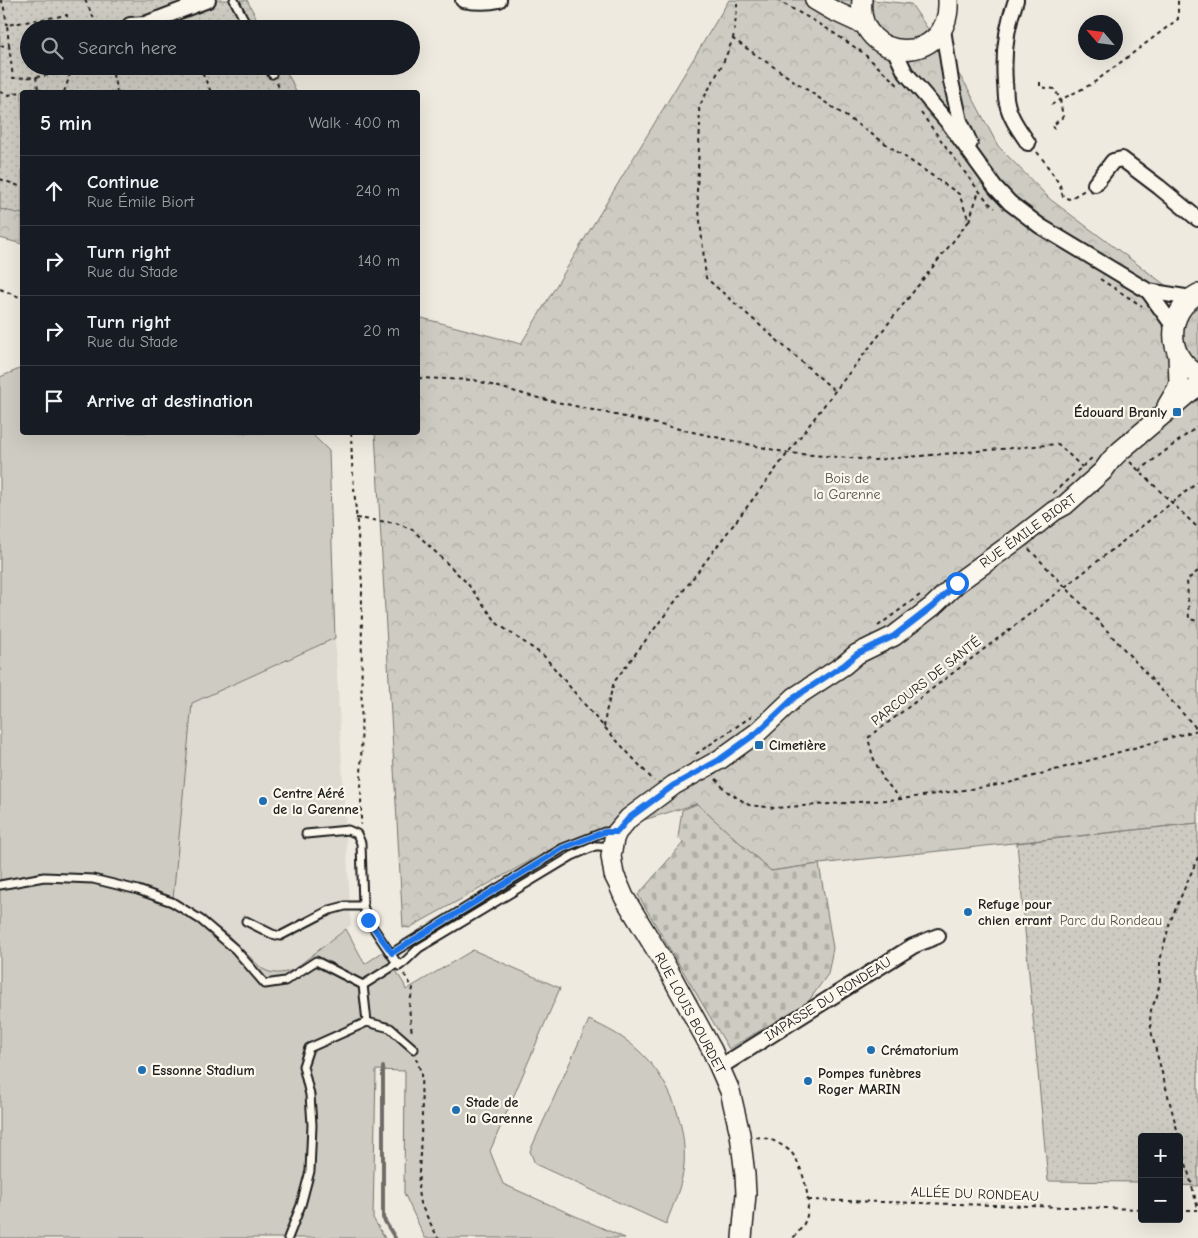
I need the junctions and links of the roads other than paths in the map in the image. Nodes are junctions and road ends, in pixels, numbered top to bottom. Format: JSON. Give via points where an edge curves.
{"nodes":[{"id":1,"x":208,"y":0,"type":"edge"},
{"id":2,"x":234,"y":0,"type":"edge"},
{"id":3,"x":463,"y":0,"type":"edge"},
{"id":4,"x":499,"y":0,"type":"edge"},
{"id":5,"x":815,"y":0,"type":"edge"},
{"id":6,"x":862,"y":0,"type":"edge"},
{"id":7,"x":948,"y":0,"type":"edge"},
{"id":8,"x":1016,"y":0,"type":"edge"},
{"id":9,"x":156,"y":20,"type":"edge"},
{"id":10,"x":244,"y":20,"type":"edge"},
{"id":11,"x":864,"y":20,"type":"junction"},
{"id":12,"x":943,"y":29,"type":"junction"},
{"id":13,"x":894,"y":49,"type":"junction"},
{"id":14,"x":1028,"y":143,"type":"road end"},
{"id":15,"x":984,"y":174,"type":"junction"},
{"id":16,"x":1095,"y":184,"type":"road end"},
{"id":17,"x":1198,"y":219,"type":"edge"},
{"id":18,"x":1148,"y":291,"type":"junction"},
{"id":19,"x":1195,"y":296,"type":"edge"},
{"id":20,"x":1174,"y":327,"type":"junction"},
{"id":21,"x":1178,"y":355,"type":"junction"},
{"id":22,"x":1198,"y":374,"type":"edge"},
{"id":23,"x":1198,"y":386,"type":"edge"},
{"id":24,"x":1139,"y":435,"type":"junction"},
{"id":25,"x":306,"y":834,"type":"dead end"},
{"id":26,"x":613,"y":845,"type":"junction"},
{"id":27,"x":0,"y":885,"type":"edge"},
{"id":28,"x":363,"y":906,"type":"junction"},
{"id":29,"x":246,"y":921,"type":"dead end"},
{"id":30,"x":938,"y":936,"type":"dead end"},
{"id":31,"x":392,"y":953,"type":"junction"},
{"id":32,"x":398,"y":964,"type":"junction"},
{"id":33,"x":363,"y":985,"type":"junction"},
{"id":34,"x":367,"y":1022,"type":"junction"},
{"id":35,"x":414,"y":1049,"type":"road end"},
{"id":36,"x":720,"y":1067,"type":"junction"},
{"id":37,"x":288,"y":1238,"type":"edge"},
{"id":38,"x":742,"y":1238,"type":"edge"}],
"edges":[{"from":1,"to":9,"type":"street"},
{"from":2,"to":10,"type":"lane"},
{"from":3,"to":4,"type":"street"},
{"from":5,"to":11,"type":"street","via":[[858,22]]},
{"from":6,"to":11,"type":"street"},
{"from":7,"to":12,"type":"street"},
{"from":8,"to":14,"type":"street","via":[[1006,37],[1006,102]]},
{"from":11,"to":13,"type":"street","via":[[875,38]]},
{"from":12,"to":13,"type":"street","via":[[922,47]]},
{"from":12,"to":15,"type":"street","via":[[960,121]]},
{"from":13,"to":15,"type":"street","via":[[904,72],[950,125]]},
{"from":15,"to":18,"type":"street","via":[[1010,203],[1040,226]]},
{"from":16,"to":17,"type":"street","via":[[1113,161],[1122,160]]},
{"from":18,"to":19,"type":"street"},
{"from":18,"to":20,"type":"street"},
{"from":19,"to":20,"type":"street","via":[[1183,306]]},
{"from":20,"to":21,"type":"street","name":"RUE ÉMILE BIORT"},
{"from":21,"to":22,"type":"street"},
{"from":21,"to":24,"type":"street","name":"RUE ÉMILE BIORT","via":[[1180,374],[1177,388],[1165,409]]},
{"from":23,"to":24,"type":"street","name":"RUE ÉMILE BIORT"},
{"from":24,"to":26,"type":"street","name":"RUE ÉMILE BIORT","via":[[1065,506],[957,583],[894,636],[857,654],[795,697],[758,732],[701,761],[629,818]]},
{"from":25,"to":28,"type":"lane","via":[[348,830],[357,834],[361,843]]},
{"from":26,"to":31,"type":"lane","via":[[604,832],[563,848]]},
{"from":26,"to":32,"type":"lane","via":[[594,846],[572,856],[419,948],[408,960]]},
{"from":26,"to":36,"type":"street","name":"RUE LOUIS BOURDET","via":[[614,875],[624,897],[666,966]]},
{"from":27,"to":33,"type":"lane","via":[[44,877],[93,880],[138,890],[172,902],[201,920],[236,949],[265,984],[285,981],[316,961]]},
{"from":28,"to":29,"type":"lane","via":[[330,910],[280,936]]},
{"from":28,"to":31,"type":"lane","via":[[368,920]]},
{"from":30,"to":36,"type":"street","name":"IMPASSE DU RONDEAU","via":[[913,946]]},
{"from":31,"to":32,"type":"lane"},
{"from":32,"to":33,"type":"lane"},
{"from":33,"to":34,"type":"lane"},
{"from":34,"to":35,"type":"lane","via":[[390,1028]]},
{"from":34,"to":37,"type":"lane","via":[[309,1048],[303,1066],[310,1094],[310,1171]]},
{"from":36,"to":38,"type":"street","name":"RUE LOUIS BOURDET","via":[[732,1098],[740,1134],[746,1184]]}]}
